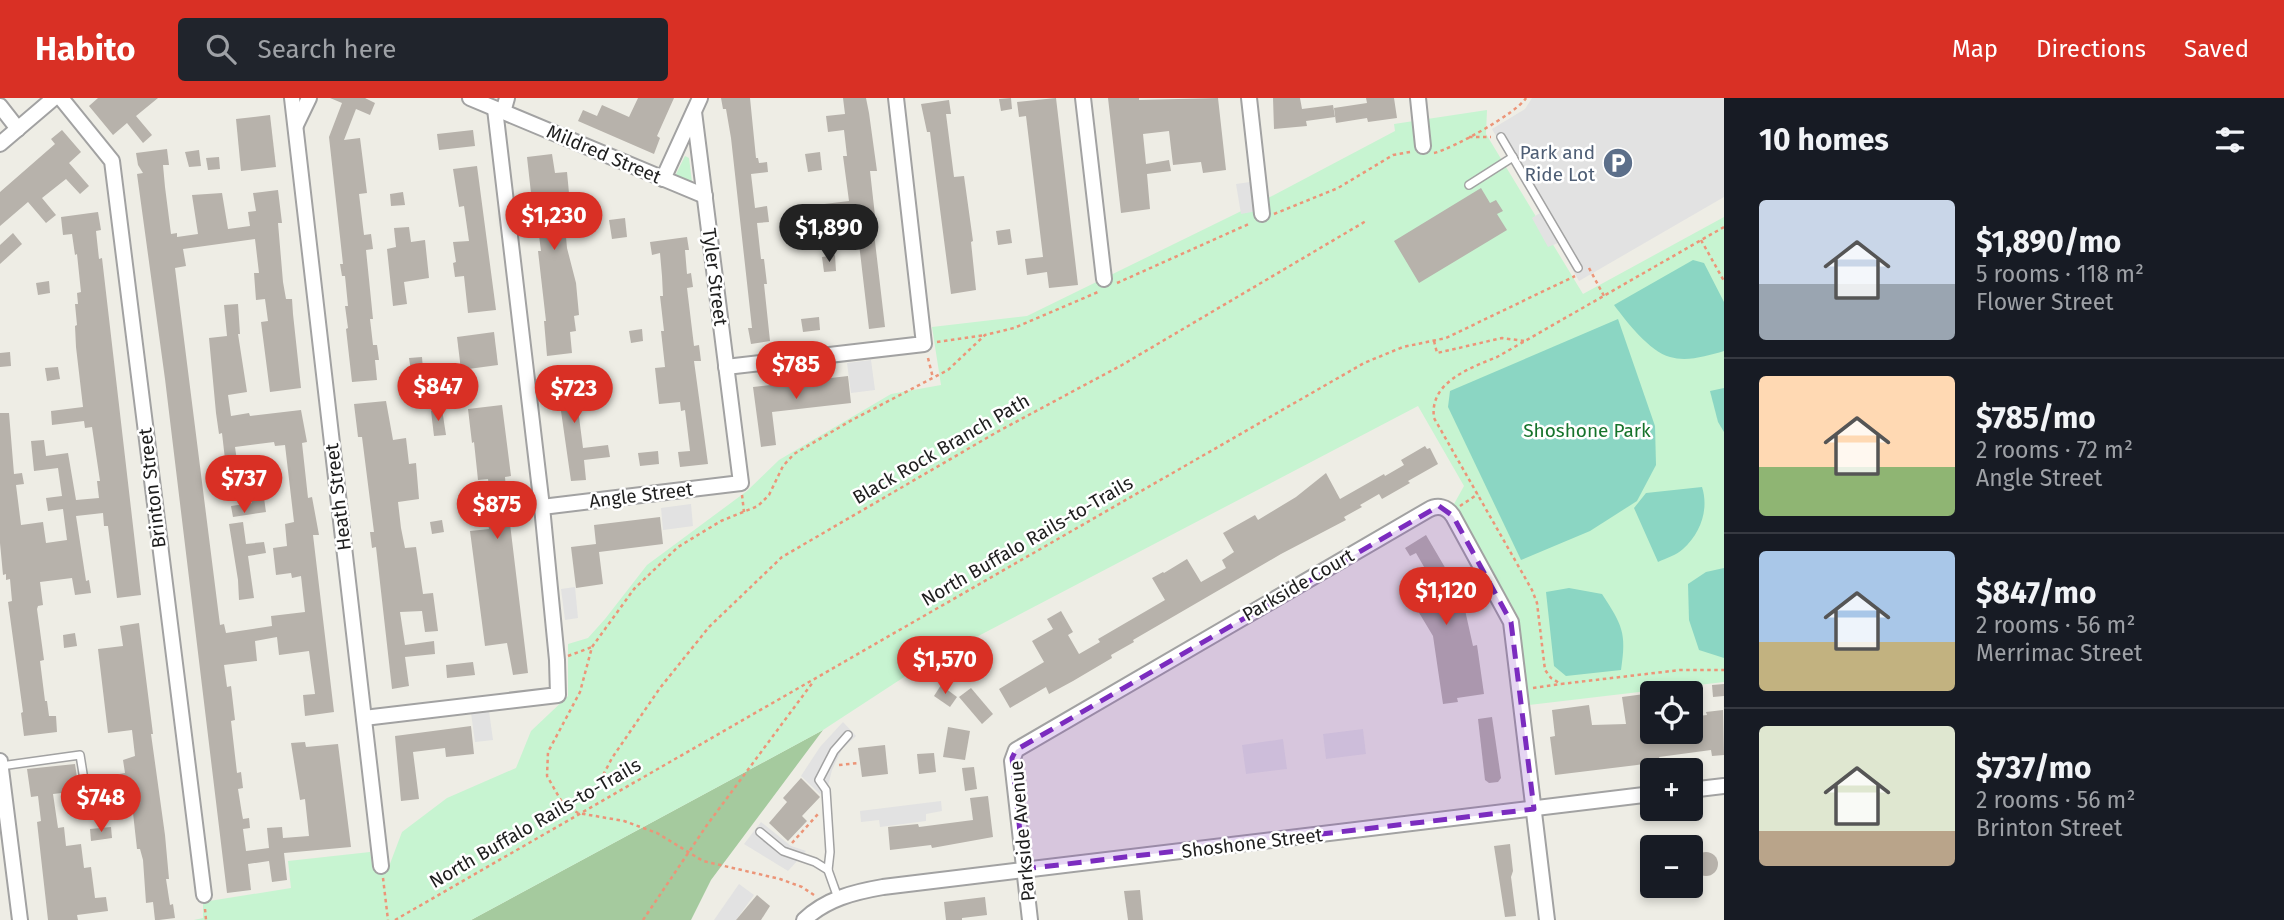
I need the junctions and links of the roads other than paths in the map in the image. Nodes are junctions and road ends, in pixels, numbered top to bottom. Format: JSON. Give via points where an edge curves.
{"nodes":[{"id":1,"x":54,"y":98,"type":"edge"},
{"id":2,"x":61,"y":98,"type":"edge"},
{"id":3,"x":292,"y":98,"type":"edge"},
{"id":4,"x":309,"y":98,"type":"edge"},
{"id":5,"x":470,"y":98,"type":"edge"},
{"id":6,"x":896,"y":98,"type":"edge"},
{"id":7,"x":1083,"y":98,"type":"edge"},
{"id":8,"x":1248,"y":98,"type":"edge"},
{"id":9,"x":1418,"y":98,"type":"edge"},
{"id":10,"x":697,"y":105,"type":"edge"},
{"id":11,"x":0,"y":106,"type":"edge"},
{"id":12,"x":502,"y":106,"type":"edge"},
{"id":13,"x":295,"y":128,"type":"junction"},
{"id":14,"x":18,"y":129,"type":"junction"},
{"id":15,"x":1501,"y":136,"type":"road end"},
{"id":16,"x":0,"y":144,"type":"edge"},
{"id":17,"x":1422,"y":150,"type":"road end"},
{"id":18,"x":1513,"y":157,"type":"junction"},
{"id":19,"x":663,"y":179,"type":"junction"},
{"id":20,"x":1469,"y":185,"type":"dead end"},
{"id":21,"x":705,"y":196,"type":"junction"},
{"id":22,"x":1262,"y":217,"type":"road end"},
{"id":23,"x":1577,"y":272,"type":"road end"},
{"id":24,"x":1108,"y":284,"type":"road end"},
{"id":25,"x":726,"y":367,"type":"junction"},
{"id":26,"x":741,"y":490,"type":"joint"},
{"id":27,"x":542,"y":508,"type":"junction"},
{"id":28,"x":364,"y":718,"type":"junction"},
{"id":29,"x":848,"y":735,"type":"dead end"},
{"id":30,"x":1021,"y":747,"type":"joint"},
{"id":31,"x":0,"y":761,"type":"edge"},
{"id":32,"x":1,"y":766,"type":"edge"},
{"id":33,"x":85,"y":786,"type":"dead end"},
{"id":34,"x":1724,"y":786,"type":"edge"},
{"id":35,"x":1703,"y":788,"type":"edge"},
{"id":36,"x":1640,"y":796,"type":"edge"},
{"id":37,"x":1534,"y":809,"type":"junction"},
{"id":38,"x":761,"y":832,"type":"dead end"},
{"id":39,"x":382,"y":866,"type":"road end"},
{"id":40,"x":1024,"y":869,"type":"junction"},
{"id":41,"x":828,"y":870,"type":"junction"},
{"id":42,"x":204,"y":895,"type":"dead end"},
{"id":43,"x":845,"y":896,"type":"junction"},
{"id":44,"x":20,"y":920,"type":"edge"},
{"id":45,"x":804,"y":920,"type":"edge"},
{"id":46,"x":1030,"y":920,"type":"edge"},
{"id":47,"x":1547,"y":920,"type":"edge"}],
"edges":[{"from":1,"to":14,"type":"street"},
{"from":2,"to":42,"type":"street","name":"Brinton Street","via":[[112,161]]},
{"from":3,"to":13,"type":"street","name":"Heath Street"},
{"from":4,"to":13,"type":"street"},
{"from":5,"to":12,"type":"street","name":"Mildred Street"},
{"from":6,"to":25,"type":"street","via":[[925,347]]},
{"from":7,"to":24,"type":"street"},
{"from":8,"to":22,"type":"street"},
{"from":9,"to":17,"type":"street"},
{"from":10,"to":19,"type":"street","name":"Tyler Street"},
{"from":10,"to":21,"type":"street","name":"Tyler Street"},
{"from":11,"to":14,"type":"street"},
{"from":12,"to":19,"type":"street","name":"Mildred Street"},
{"from":12,"to":27,"type":"street"},
{"from":13,"to":28,"type":"street","name":"Heath Street"},
{"from":14,"to":16,"type":"street"},
{"from":15,"to":18,"type":"lane"},
{"from":18,"to":20,"type":"lane"},
{"from":18,"to":23,"type":"lane"},
{"from":19,"to":21,"type":"street","name":"Mildred Street"},
{"from":21,"to":25,"type":"street","name":"Tyler Street"},
{"from":25,"to":26,"type":"street","name":"Tyler Street"},
{"from":26,"to":27,"type":"street","name":"Angle Street"},
{"from":27,"to":28,"type":"street","via":[[558,695]]},
{"from":28,"to":39,"type":"street","name":"Heath Street"},
{"from":29,"to":41,"type":"lane","via":[[819,780],[828,802]]},
{"from":30,"to":37,"type":"street","name":"Parkside Court","via":[[1439,506],[1451,512],[1511,621]]},
{"from":30,"to":40,"type":"street","name":"Parkside Avenue","via":[[1012,761]]},
{"from":31,"to":32,"type":"street"},
{"from":32,"to":33,"type":"lane","via":[[80,755]]},
{"from":32,"to":44,"type":"street"},
{"from":34,"to":35,"type":"street"},
{"from":36,"to":37,"type":"street","name":"Shoshone Street"},
{"from":37,"to":40,"type":"street","name":"Shoshone Street"},
{"from":37,"to":47,"type":"street"},
{"from":38,"to":41,"type":"lane","via":[[783,851]]},
{"from":40,"to":43,"type":"street","name":"Shoshone Street"},
{"from":40,"to":46,"type":"street","name":"Parkside Avenue"},
{"from":41,"to":43,"type":"lane"},
{"from":43,"to":45,"type":"street"}]}
